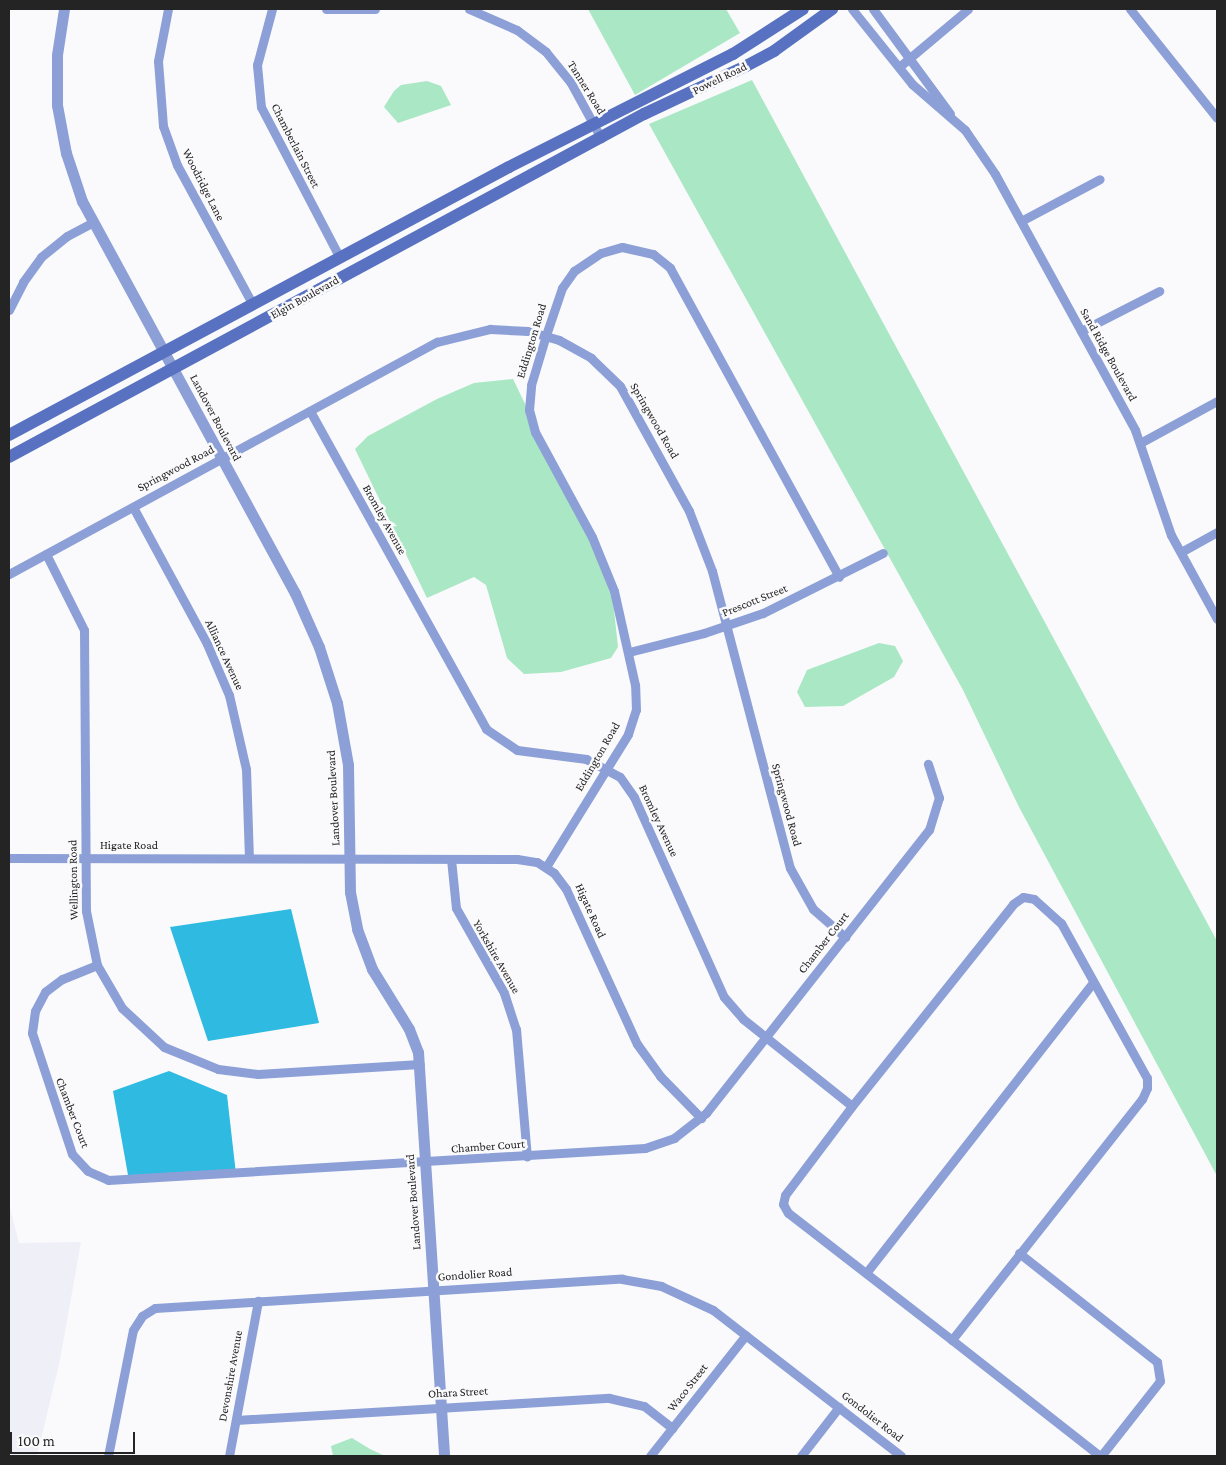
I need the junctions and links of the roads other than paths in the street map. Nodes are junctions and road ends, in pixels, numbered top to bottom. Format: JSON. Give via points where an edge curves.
{"nodes":[{"id":1,"x":64,"y":9,"type":"edge"},
{"id":2,"x":168,"y":9,"type":"edge"},
{"id":3,"x":272,"y":9,"type":"edge"},
{"id":4,"x":326,"y":9,"type":"edge"},
{"id":5,"x":343,"y":9,"type":"edge"},
{"id":6,"x":375,"y":9,"type":"edge"},
{"id":7,"x":469,"y":9,"type":"edge"},
{"id":8,"x":804,"y":9,"type":"edge"},
{"id":9,"x":832,"y":9,"type":"edge"},
{"id":10,"x":852,"y":9,"type":"edge"},
{"id":11,"x":874,"y":9,"type":"edge"},
{"id":12,"x":968,"y":9,"type":"edge"},
{"id":13,"x":1130,"y":9,"type":"edge"},
{"id":14,"x":911,"y":57,"type":"junction"},
{"id":15,"x":899,"y":67,"type":"junction"},
{"id":16,"x":952,"y":116,"type":"junction"},
{"id":17,"x":1217,"y":118,"type":"edge"},
{"id":18,"x":593,"y":124,"type":"junction"},
{"id":19,"x":601,"y":138,"type":"junction"},
{"id":20,"x":1100,"y":179,"type":"dead end"},
{"id":21,"x":1021,"y":221,"type":"junction"},
{"id":22,"x":93,"y":222,"type":"junction"},
{"id":23,"x":340,"y":258,"type":"junction"},
{"id":24,"x":1159,"y":291,"type":"dead end"},
{"id":25,"x":253,"y":305,"type":"junction"},
{"id":26,"x":9,"y":310,"type":"edge"},
{"id":27,"x":1081,"y":331,"type":"junction"},
{"id":28,"x":546,"y":336,"type":"junction"},
{"id":29,"x":164,"y":353,"type":"junction"},
{"id":30,"x":173,"y":370,"type":"junction"},
{"id":31,"x":1217,"y":401,"type":"edge"},
{"id":32,"x":310,"y":410,"type":"junction"},
{"id":33,"x":9,"y":436,"type":"edge"},
{"id":34,"x":1140,"y":443,"type":"junction"},
{"id":35,"x":9,"y":457,"type":"edge"},
{"id":36,"x":222,"y":459,"type":"junction"},
{"id":37,"x":133,"y":507,"type":"junction"},
{"id":38,"x":1217,"y":532,"type":"edge"},
{"id":39,"x":1181,"y":552,"type":"junction"},
{"id":40,"x":882,"y":553,"type":"dead end"},
{"id":41,"x":46,"y":554,"type":"junction"},
{"id":42,"x":9,"y":574,"type":"edge"},
{"id":43,"x":839,"y":577,"type":"junction"},
{"id":44,"x":1217,"y":619,"type":"edge"},
{"id":45,"x":726,"y":626,"type":"junction"},
{"id":46,"x":629,"y":652,"type":"junction"},
{"id":47,"x":928,"y":764,"type":"dead end"},
{"id":48,"x":607,"y":768,"type":"junction"},
{"id":49,"x":9,"y":858,"type":"edge"},
{"id":50,"x":85,"y":858,"type":"junction"},
{"id":51,"x":249,"y":858,"type":"junction"},
{"id":52,"x":350,"y":858,"type":"junction"},
{"id":53,"x":451,"y":859,"type":"junction"},
{"id":54,"x":546,"y":867,"type":"junction"},
{"id":55,"x":845,"y":937,"type":"junction"},
{"id":56,"x":97,"y":965,"type":"junction"},
{"id":57,"x":1093,"y":982,"type":"junction"},
{"id":58,"x":766,"y":1037,"type":"junction"},
{"id":59,"x":420,"y":1064,"type":"junction"},
{"id":60,"x":852,"y":1106,"type":"junction"},
{"id":61,"x":701,"y":1118,"type":"junction"},
{"id":62,"x":527,"y":1157,"type":"junction"},
{"id":63,"x":426,"y":1163,"type":"junction"},
{"id":64,"x":1019,"y":1253,"type":"junction"},
{"id":65,"x":866,"y":1273,"type":"junction"},
{"id":66,"x":434,"y":1290,"type":"junction"},
{"id":67,"x":258,"y":1301,"type":"junction"},
{"id":68,"x":746,"y":1335,"type":"junction"},
{"id":69,"x":952,"y":1340,"type":"junction"},
{"id":70,"x":441,"y":1406,"type":"junction"},
{"id":71,"x":838,"y":1407,"type":"junction"},
{"id":72,"x":236,"y":1420,"type":"junction"},
{"id":73,"x":672,"y":1428,"type":"junction"},
{"id":74,"x":108,"y":1456,"type":"edge"},
{"id":75,"x":229,"y":1456,"type":"edge"},
{"id":76,"x":444,"y":1456,"type":"edge"},
{"id":77,"x":650,"y":1456,"type":"edge"},
{"id":78,"x":801,"y":1456,"type":"edge"},
{"id":79,"x":901,"y":1456,"type":"edge"},
{"id":80,"x":1100,"y":1456,"type":"edge"}],
"edges":[{"from":1,"to":22,"type":"street","name":"Landover Boulevard","via":[[57,55],[60,121],[73,176]]},
{"from":2,"to":25,"type":"street","name":"Woodridge Lane","via":[[158,61],[163,126],[177,165]]},
{"from":3,"to":23,"type":"street","name":"Chamberlain Street","via":[[257,65],[261,107]]},
{"from":4,"to":5,"type":"street"},
{"from":5,"to":6,"type":"street"},
{"from":7,"to":18,"type":"street","name":"Tanner Road","via":[[502,21],[546,52],[571,83]]},
{"from":8,"to":18,"type":"main road","name":"Powell Road","via":[[733,54]]},
{"from":9,"to":19,"type":"main road","name":"Powell Road","via":[[774,51]]},
{"from":10,"to":15,"type":"street","name":"Sand Ridge Boulevard"},
{"from":11,"to":14,"type":"street","name":"Sand Ridge Boulevard"},
{"from":12,"to":14,"type":"street"},
{"from":13,"to":17,"type":"street"},
{"from":14,"to":15,"type":"street"},
{"from":14,"to":16,"type":"street","name":"Sand Ridge Boulevard"},
{"from":15,"to":16,"type":"street","name":"Sand Ridge Boulevard","via":[[921,92]]},
{"from":16,"to":21,"type":"street","name":"Sand Ridge Boulevard","via":[[981,152]]},
{"from":18,"to":19,"type":"street","name":"Tanner Road"},
{"from":18,"to":23,"type":"main road","name":"Elgin Boulevard"},
{"from":19,"to":30,"type":"main road","name":"Elgin Boulevard"},
{"from":20,"to":21,"type":"street"},
{"from":21,"to":27,"type":"street","name":"Sand Ridge Boulevard"},
{"from":22,"to":26,"type":"street","via":[[67,236],[41,257]]},
{"from":22,"to":29,"type":"street","name":"Landover Boulevard"},
{"from":23,"to":25,"type":"main road","name":"Elgin Boulevard"},
{"from":24,"to":27,"type":"street"},
{"from":25,"to":29,"type":"main road","name":"Elgin Boulevard"},
{"from":27,"to":34,"type":"street","name":"Sand Ridge Boulevard"},
{"from":28,"to":32,"type":"street","name":"Springwood Road","via":[[499,329],[454,336]]},
{"from":28,"to":43,"type":"street","name":"Eddington Road","via":[[562,288],[582,264],[601,253],[622,247],[643,250],[662,260],[676,277]]},
{"from":28,"to":45,"type":"street","name":"Springwood Road","via":[[591,358],[630,400],[689,511],[712,571]]},
{"from":28,"to":46,"type":"street","name":"Eddington Road","via":[[531,386],[532,422],[604,565]]},
{"from":29,"to":30,"type":"street","name":"Landover Boulevard"},
{"from":29,"to":33,"type":"main road","name":"Elgin Boulevard"},
{"from":30,"to":35,"type":"main road","name":"Elgin Boulevard"},
{"from":30,"to":36,"type":"street","name":"Landover Boulevard"},
{"from":31,"to":34,"type":"street"},
{"from":32,"to":36,"type":"street","name":"Springwood Road"},
{"from":32,"to":48,"type":"street","name":"Bromley Avenue","via":[[486,729],[517,750],[586,759]]},
{"from":34,"to":39,"type":"street","name":"Sand Ridge Boulevard","via":[[1164,515]]},
{"from":36,"to":37,"type":"street","name":"Springwood Road"},
{"from":36,"to":52,"type":"street","name":"Landover Boulevard","via":[[308,620],[329,674],[348,765]]},
{"from":37,"to":41,"type":"street","name":"Springwood Road"},
{"from":37,"to":51,"type":"street","name":"Alliance Avenue","via":[[207,644],[229,695],[246,769]]},
{"from":38,"to":39,"type":"street"},
{"from":39,"to":44,"type":"street","name":"Sand Ridge Boulevard"},
{"from":40,"to":43,"type":"street","name":"Prescott Street"},
{"from":41,"to":42,"type":"street","name":"Springwood Road"},
{"from":41,"to":50,"type":"street","name":"Wellington Road","via":[[80,618],[85,639]]},
{"from":43,"to":45,"type":"street","name":"Prescott Street","via":[[795,599]]},
{"from":45,"to":46,"type":"street","name":"Prescott Street"},
{"from":45,"to":55,"type":"street","name":"Springwood Road","via":[[793,875],[813,909]]},
{"from":46,"to":48,"type":"street","name":"Eddington Road","via":[[636,710],[628,734]]},
{"from":47,"to":55,"type":"street","name":"Chamber Court","via":[[938,788],[935,819]]},
{"from":48,"to":54,"type":"street","name":"Eddington Road"},
{"from":48,"to":58,"type":"street","name":"Bromley Avenue","via":[[620,778],[634,797],[724,997],[743,1019]]},
{"from":49,"to":50,"type":"street","name":"Higate Road"},
{"from":50,"to":51,"type":"street","name":"Higate Road"},
{"from":50,"to":56,"type":"street","name":"Wellington Road","via":[[86,911]]},
{"from":51,"to":52,"type":"street"},
{"from":52,"to":53,"type":"street"},
{"from":52,"to":59,"type":"street","name":"Landover Boulevard","via":[[352,910],[363,950],[414,1039]]},
{"from":53,"to":54,"type":"street","via":[[517,858]]},
{"from":53,"to":62,"type":"street","name":"Yorkshire Avenue","via":[[456,908],[504,993],[516,1029]]},
{"from":54,"to":61,"type":"street","name":"Higate Road","via":[[566,889],[637,1044],[660,1076]]},
{"from":55,"to":58,"type":"street","name":"Chamber Court"},
{"from":56,"to":59,"type":"street","name":"Wellington Road","via":[[110,992],[135,1023],[164,1047],[199,1064],[258,1074]]},
{"from":56,"to":63,"type":"street","name":"Chamber Court","via":[[53,985],[39,1001],[32,1021],[33,1044],[67,1143],[88,1171],[120,1182]]},
{"from":57,"to":60,"type":"street","via":[[1061,923],[1034,899],[1022,898],[1013,904]]},
{"from":57,"to":64,"type":"street","via":[[1147,1078],[1147,1088],[1142,1099]]},
{"from":57,"to":65,"type":"street"},
{"from":58,"to":60,"type":"street","name":"Bromley Avenue"},
{"from":58,"to":61,"type":"street","name":"Chamber Court"},
{"from":59,"to":63,"type":"street","name":"Landover Boulevard"},
{"from":60,"to":65,"type":"street","via":[[785,1195],[784,1204],[788,1213]]},
{"from":61,"to":62,"type":"street","name":"Chamber Court","via":[[674,1138],[645,1148]]},
{"from":62,"to":63,"type":"street","name":"Chamber Court"},
{"from":63,"to":66,"type":"street","name":"Landover Boulevard"},
{"from":64,"to":69,"type":"street"},
{"from":64,"to":80,"type":"street","via":[[1157,1362],[1160,1381]]},
{"from":65,"to":69,"type":"street"},
{"from":66,"to":67,"type":"street","name":"Gondolier Road"},
{"from":66,"to":68,"type":"street","name":"Gondolier Road","via":[[603,1280],[641,1282],[698,1300]]},
{"from":66,"to":70,"type":"street","name":"Landover Boulevard"},
{"from":67,"to":72,"type":"street","name":"Devonshire Avenue"},
{"from":67,"to":74,"type":"street","name":"Gondolier Road","via":[[162,1306],[142,1316],[131,1336]]},
{"from":68,"to":71,"type":"street","name":"Gondolier Road"},
{"from":68,"to":73,"type":"street","name":"Waco Street"},
{"from":69,"to":80,"type":"street"},
{"from":70,"to":72,"type":"street","name":"Ohara Street"},
{"from":70,"to":73,"type":"street","name":"Ohara Street","via":[[621,1399],[644,1406]]},
{"from":70,"to":76,"type":"street","name":"Landover Boulevard"},
{"from":71,"to":78,"type":"street"},
{"from":71,"to":79,"type":"street","name":"Gondolier Road"},
{"from":72,"to":75,"type":"street","name":"Devonshire Avenue"},
{"from":73,"to":77,"type":"street","name":"Waco Street"}]}
